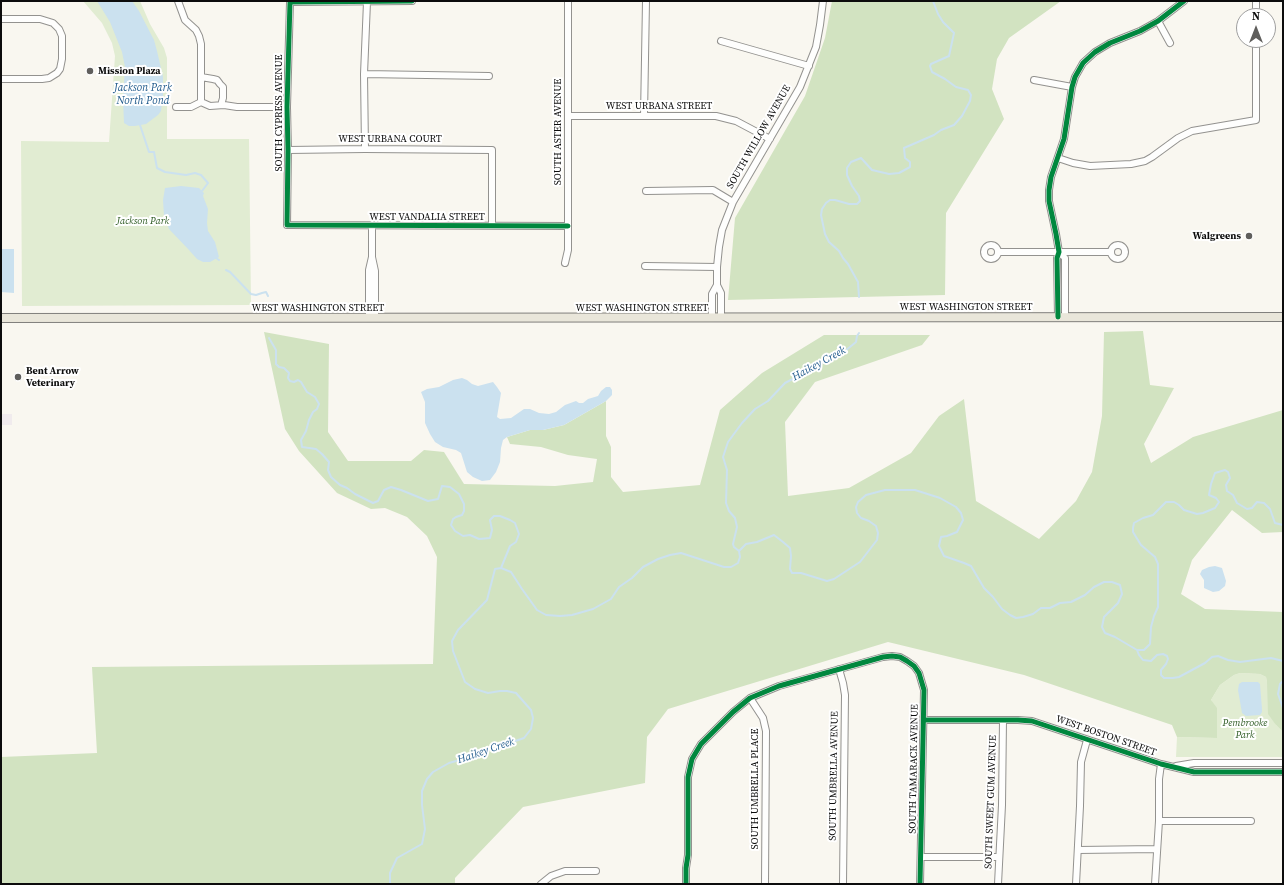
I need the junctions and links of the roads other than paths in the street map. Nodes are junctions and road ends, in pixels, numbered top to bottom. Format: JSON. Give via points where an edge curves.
{"nodes":[{"id":1,"x":178,"y":1,"type":"edge"},
{"id":2,"x":412,"y":1,"type":"edge"},
{"id":3,"x":568,"y":1,"type":"edge"},
{"id":4,"x":646,"y":1,"type":"edge"},
{"id":5,"x":823,"y":1,"type":"edge"},
{"id":6,"x":1184,"y":1,"type":"edge"},
{"id":7,"x":290,"y":2,"type":"edge"},
{"id":8,"x":367,"y":2,"type":"junction"},
{"id":9,"x":1,"y":20,"type":"edge"},
{"id":10,"x":1158,"y":22,"type":"junction"},
{"id":11,"x":721,"y":41,"type":"dead end"},
{"id":12,"x":1170,"y":42,"type":"dead end"},
{"id":13,"x":1256,"y":48,"type":"edge"},
{"id":14,"x":809,"y":66,"type":"junction"},
{"id":15,"x":364,"y":74,"type":"junction"},
{"id":16,"x":489,"y":76,"type":"dead end"},
{"id":17,"x":201,"y":77,"type":"junction"},
{"id":18,"x":1,"y":79,"type":"edge"},
{"id":19,"x":1034,"y":80,"type":"dead end"},
{"id":20,"x":1072,"y":88,"type":"junction"},
{"id":21,"x":201,"y":102,"type":"junction"},
{"id":22,"x":222,"y":105,"type":"junction"},
{"id":23,"x":176,"y":107,"type":"dead end"},
{"id":24,"x":287,"y":107,"type":"junction"},
{"id":25,"x":568,"y":116,"type":"junction"},
{"id":26,"x":644,"y":116,"type":"junction"},
{"id":27,"x":770,"y":139,"type":"junction"},
{"id":28,"x":365,"y":149,"type":"junction"},
{"id":29,"x":288,"y":150,"type":"junction"},
{"id":30,"x":1058,"y":158,"type":"junction"},
{"id":31,"x":646,"y":190,"type":"dead end"},
{"id":32,"x":733,"y":202,"type":"junction"},
{"id":33,"x":287,"y":225,"type":"joint"},
{"id":34,"x":492,"y":225,"type":"junction"},
{"id":35,"x":372,"y":226,"type":"junction"},
{"id":36,"x":568,"y":226,"type":"junction"},
{"id":37,"x":998,"y":252,"type":"dead end"},
{"id":38,"x":1059,"y":252,"type":"junction"},
{"id":39,"x":1111,"y":252,"type":"dead end"},
{"id":40,"x":565,"y":263,"type":"dead end"},
{"id":41,"x":646,"y":266,"type":"dead end"},
{"id":42,"x":717,"y":267,"type":"junction"},
{"id":43,"x":717,"y":285,"type":"junction"},
{"id":44,"x":372,"y":317,"type":"junction"},
{"id":45,"x":1061,"y":317,"type":"junction"},
{"id":46,"x":1283,"y":317,"type":"edge"},
{"id":47,"x":1,"y":318,"type":"edge"},
{"id":48,"x":712,"y":318,"type":"junction"},
{"id":49,"x":721,"y":318,"type":"junction"},
{"id":50,"x":839,"y":669,"type":"junction"},
{"id":51,"x":750,"y":698,"type":"junction"},
{"id":52,"x":924,"y":720,"type":"junction"},
{"id":53,"x":1003,"y":720,"type":"junction"},
{"id":54,"x":1087,"y":740,"type":"junction"},
{"id":55,"x":1283,"y":763,"type":"edge"},
{"id":56,"x":1161,"y":764,"type":"junction"},
{"id":57,"x":1172,"y":766,"type":"junction"},
{"id":58,"x":1283,"y":772,"type":"edge"},
{"id":59,"x":1251,"y":820,"type":"dead end"},
{"id":60,"x":1159,"y":821,"type":"junction"},
{"id":61,"x":1157,"y":849,"type":"junction"},
{"id":62,"x":1078,"y":850,"type":"junction"},
{"id":63,"x":921,"y":857,"type":"junction"},
{"id":64,"x":999,"y":857,"type":"junction"},
{"id":65,"x":596,"y":871,"type":"dead end"},
{"id":66,"x":541,"y":884,"type":"edge"},
{"id":67,"x":686,"y":884,"type":"edge"},
{"id":68,"x":765,"y":884,"type":"edge"},
{"id":69,"x":842,"y":884,"type":"edge"},
{"id":70,"x":920,"y":884,"type":"edge"},
{"id":71,"x":998,"y":884,"type":"edge"},
{"id":72,"x":1076,"y":884,"type":"edge"},
{"id":73,"x":1154,"y":884,"type":"edge"}],
"edges":[{"from":1,"to":17,"type":"street","via":[[185,20],[199,36]]},
{"from":2,"to":8,"type":"street"},
{"from":3,"to":25,"type":"street","name":"SOUTH ASTER AVENUE"},
{"from":4,"to":26,"type":"street"},
{"from":5,"to":14,"type":"street","name":"SOUTH WILLOW AVENUE","via":[[816,47]]},
{"from":6,"to":10,"type":"street"},
{"from":7,"to":8,"type":"street"},
{"from":7,"to":24,"type":"street","name":"SOUTH CYPRESS AVENUE"},
{"from":8,"to":15,"type":"street"},
{"from":9,"to":18,"type":"street","via":[[40,19],[53,22],[62,36],[62,59],[60,69],[49,78]]},
{"from":10,"to":12,"type":"street"},
{"from":10,"to":20,"type":"street","via":[[1094,52],[1083,63]]},
{"from":11,"to":14,"type":"street"},
{"from":13,"to":30,"type":"street","via":[[1256,120],[1192,131],[1145,161],[1131,164],[1090,166]]},
{"from":14,"to":27,"type":"street","name":"SOUTH WILLOW AVENUE"},
{"from":15,"to":16,"type":"street"},
{"from":15,"to":28,"type":"street"},
{"from":17,"to":21,"type":"street"},
{"from":17,"to":22,"type":"street","via":[[213,78],[220,84]]},
{"from":19,"to":20,"type":"street"},
{"from":20,"to":30,"type":"street","via":[[1067,128]]},
{"from":21,"to":22,"type":"street","via":[[210,106]]},
{"from":21,"to":23,"type":"street","via":[[191,107]]},
{"from":22,"to":24,"type":"street"},
{"from":24,"to":29,"type":"street","name":"SOUTH CYPRESS AVENUE"},
{"from":25,"to":26,"type":"street","name":"WEST URBANA STREET"},
{"from":25,"to":36,"type":"street","name":"SOUTH ASTER AVENUE"},
{"from":26,"to":27,"type":"street","name":"WEST URBANA STREET","via":[[716,116],[736,121]]},
{"from":27,"to":32,"type":"street","name":"SOUTH WILLOW AVENUE"},
{"from":28,"to":29,"type":"street","name":"WEST URBANA COURT"},
{"from":28,"to":34,"type":"street","name":"WEST URBANA COURT","via":[[492,150]]},
{"from":29,"to":33,"type":"street","name":"SOUTH CYPRESS AVENUE"},
{"from":30,"to":38,"type":"street","via":[[1050,182],[1049,198]]},
{"from":31,"to":32,"type":"street","via":[[713,190]]},
{"from":32,"to":42,"type":"street","name":"SOUTH WILLOW AVENUE","via":[[722,230]]},
{"from":33,"to":35,"type":"street","name":"WEST VANDALIA STREET"},
{"from":34,"to":35,"type":"street","name":"WEST VANDALIA STREET"},
{"from":34,"to":36,"type":"street","name":"WEST VANDALIA STREET"},
{"from":35,"to":44,"type":"street","via":[[372,257],[369,270]]},
{"from":36,"to":40,"type":"street","name":"SOUTH ASTER AVENUE"},
{"from":37,"to":38,"type":"street"},
{"from":38,"to":39,"type":"street"},
{"from":38,"to":45,"type":"street","via":[[1057,258]]},
{"from":41,"to":42,"type":"street"},
{"from":42,"to":43,"type":"street","name":"SOUTH WILLOW AVENUE"},
{"from":43,"to":48,"type":"street","name":"SOUTH WILLOW AVENUE","via":[[712,294]]},
{"from":43,"to":49,"type":"street","name":"SOUTH WILLOW AVENUE","via":[[721,293]]},
{"from":44,"to":47,"type":"main road","name":"WEST WASHINGTON STREET"},
{"from":44,"to":48,"type":"main road","name":"WEST WASHINGTON STREET"},
{"from":45,"to":46,"type":"main road","name":"WEST WASHINGTON STREET"},
{"from":45,"to":49,"type":"main road","name":"WEST WASHINGTON STREET"},
{"from":48,"to":49,"type":"main road","name":"WEST WASHINGTON STREET"},
{"from":50,"to":51,"type":"street","via":[[780,686]]},
{"from":50,"to":52,"type":"street","name":"SOUTH TAMARACK AVENUE","via":[[883,657],[900,657],[907,661],[914,666],[922,680]]},
{"from":50,"to":69,"type":"street","name":"SOUTH UMBRELLA AVENUE","via":[[845,695]]},
{"from":51,"to":67,"type":"street","via":[[704,741],[691,763],[688,777]]},
{"from":51,"to":68,"type":"street","name":"SOUTH UMBRELLA PLACE","via":[[763,718],[766,732]]},
{"from":52,"to":53,"type":"street","name":"WEST BOSTON STREET"},
{"from":52,"to":63,"type":"street","name":"SOUTH TAMARACK AVENUE"},
{"from":53,"to":54,"type":"street","name":"WEST BOSTON STREET","via":[[1032,721]]},
{"from":53,"to":64,"type":"street","name":"SOUTH SWEET GUM AVENUE"},
{"from":54,"to":56,"type":"street","name":"WEST BOSTON STREET"},
{"from":54,"to":62,"type":"street","via":[[1081,762]]},
{"from":55,"to":57,"type":"street","name":"WEST BOSTON STREET","via":[[1194,763]]},
{"from":56,"to":57,"type":"street","name":"WEST BOSTON STREET"},
{"from":56,"to":60,"type":"street"},
{"from":57,"to":58,"type":"street","name":"WEST BOSTON STREET","via":[[1194,772]]},
{"from":59,"to":60,"type":"street"},
{"from":60,"to":61,"type":"street"},
{"from":61,"to":62,"type":"street"},
{"from":61,"to":73,"type":"street"},
{"from":62,"to":72,"type":"street"},
{"from":63,"to":64,"type":"street"},
{"from":63,"to":70,"type":"street","name":"SOUTH TAMARACK AVENUE"},
{"from":64,"to":71,"type":"street","name":"SOUTH SWEET GUM AVENUE"},
{"from":65,"to":66,"type":"street","via":[[565,872],[551,876]]}]}
